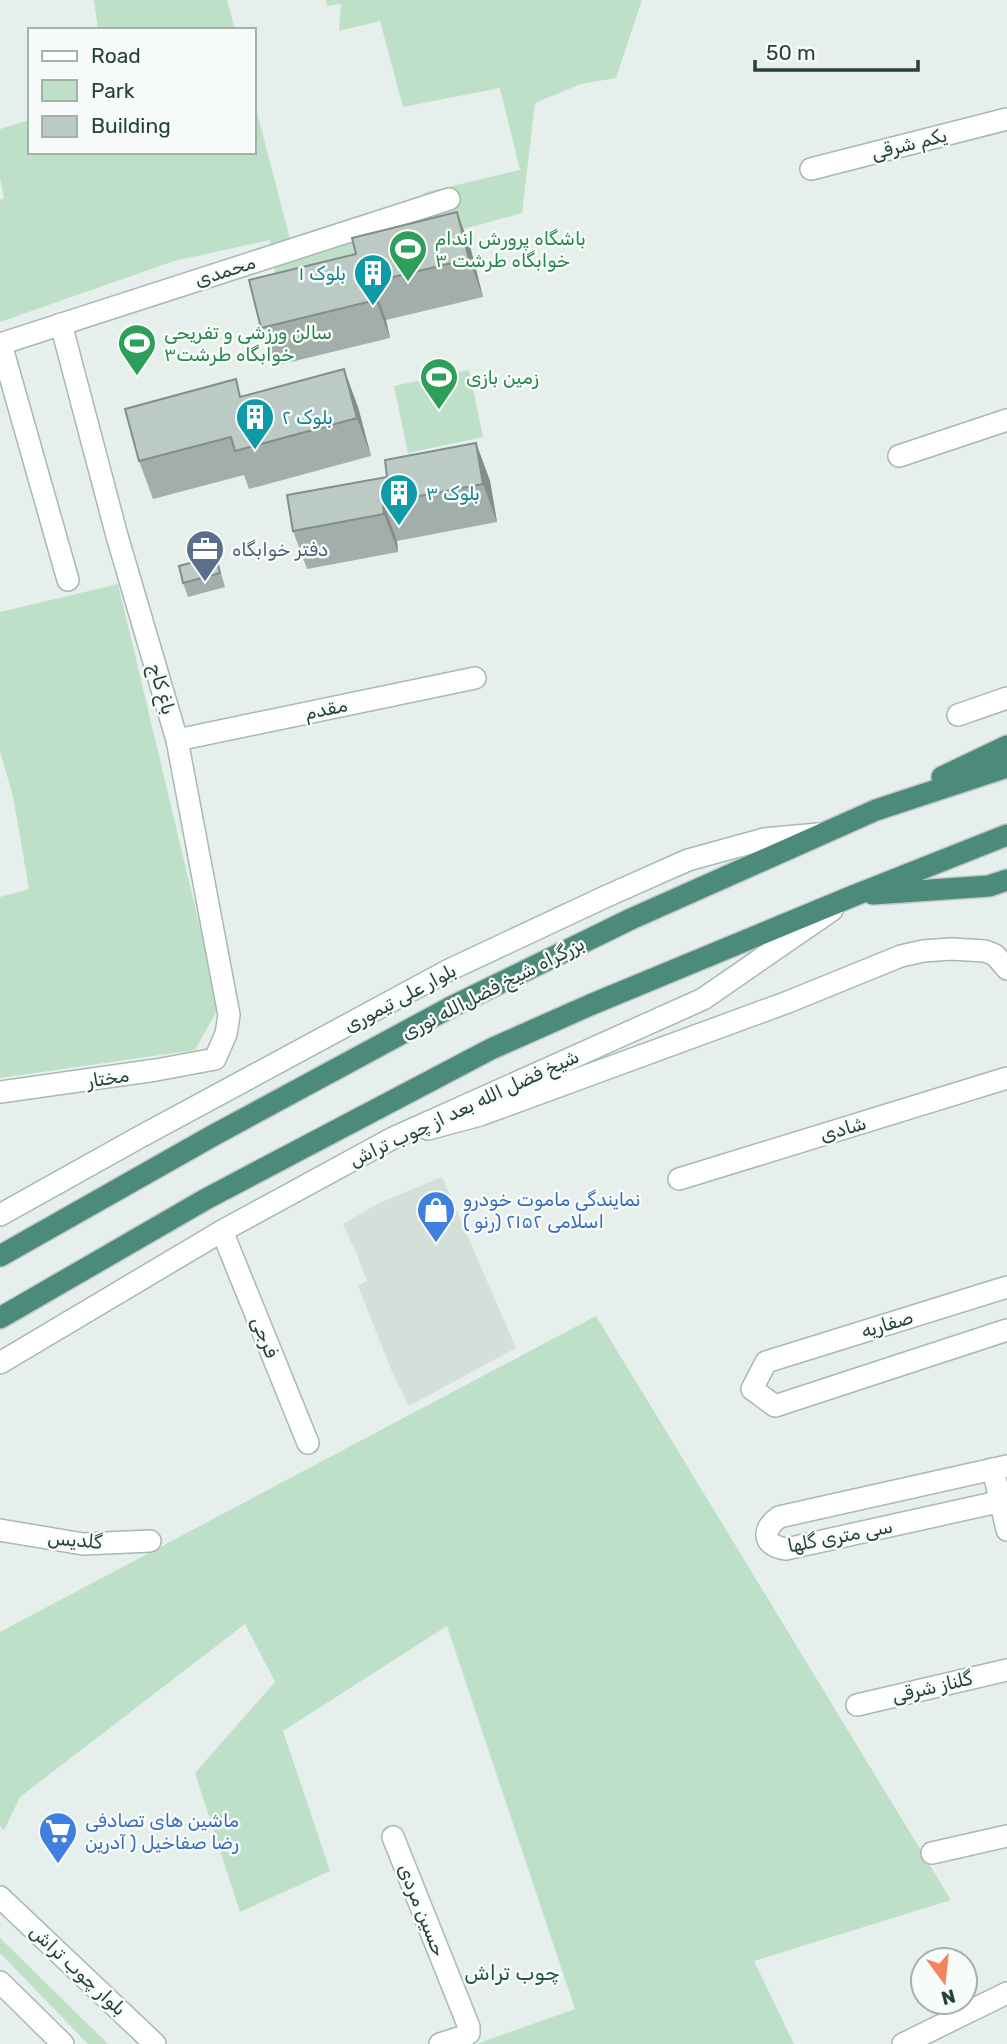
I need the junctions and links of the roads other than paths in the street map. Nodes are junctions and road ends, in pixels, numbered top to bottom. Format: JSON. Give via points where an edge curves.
{"nodes":[{"id":1,"x":1007,"y":119,"type":"edge"},
{"id":2,"x":811,"y":169,"type":"dead end"},
{"id":3,"x":449,"y":199,"type":"dead end"},
{"id":4,"x":61,"y":324,"type":"junction"},
{"id":5,"x":1,"y":344,"type":"edge"},
{"id":6,"x":1007,"y":420,"type":"edge"},
{"id":7,"x":899,"y":456,"type":"dead end"},
{"id":8,"x":68,"y":580,"type":"dead end"},
{"id":9,"x":475,"y":678,"type":"dead end"},
{"id":10,"x":1007,"y":698,"type":"edge"},
{"id":11,"x":958,"y":715,"type":"dead end"},
{"id":12,"x":177,"y":740,"type":"junction"},
{"id":13,"x":1007,"y":746,"type":"edge"},
{"id":14,"x":1007,"y":767,"type":"edge"},
{"id":15,"x":876,"y":810,"type":"junction"},
{"id":16,"x":820,"y":834,"type":"junction"},
{"id":17,"x":1007,"y":835,"type":"edge"},
{"id":18,"x":1007,"y":880,"type":"edge"},
{"id":19,"x":853,"y":895,"type":"junction"},
{"id":20,"x":1005,"y":966,"type":"edge"},
{"id":21,"x":215,"y":1059,"type":"joint"},
{"id":22,"x":1007,"y":1078,"type":"edge"},
{"id":23,"x":0,"y":1092,"type":"edge"},
{"id":24,"x":393,"y":1138,"type":"junction"},
{"id":25,"x":679,"y":1179,"type":"dead end"},
{"id":26,"x":0,"y":1215,"type":"edge"},
{"id":27,"x":222,"y":1231,"type":"junction"},
{"id":28,"x":0,"y":1256,"type":"edge"},
{"id":29,"x":1007,"y":1287,"type":"edge"},
{"id":30,"x":0,"y":1318,"type":"edge"},
{"id":31,"x":1007,"y":1330,"type":"edge"},
{"id":32,"x":0,"y":1363,"type":"edge"},
{"id":33,"x":308,"y":1443,"type":"dead end"},
{"id":34,"x":1000,"y":1468,"type":"edge"},
{"id":35,"x":1004,"y":1501,"type":"edge"},
{"id":36,"x":0,"y":1530,"type":"edge"},
{"id":37,"x":1007,"y":1530,"type":"edge"},
{"id":38,"x":150,"y":1541,"type":"dead end"},
{"id":39,"x":1007,"y":1670,"type":"edge"},
{"id":40,"x":857,"y":1705,"type":"dead end"},
{"id":41,"x":1007,"y":1836,"type":"edge"},
{"id":42,"x":393,"y":1837,"type":"dead end"},
{"id":43,"x":932,"y":1853,"type":"dead end"},
{"id":44,"x":0,"y":1896,"type":"edge"},
{"id":45,"x":0,"y":1982,"type":"edge"},
{"id":46,"x":1007,"y":1993,"type":"edge"},
{"id":47,"x":64,"y":2044,"type":"edge"},
{"id":48,"x":156,"y":2044,"type":"edge"},
{"id":49,"x":440,"y":2044,"type":"edge"},
{"id":50,"x":904,"y":2044,"type":"edge"}],
"edges":[{"from":1,"to":2,"type":"street","name":"یکم شرقی"},
{"from":3,"to":4,"type":"street","name":"محمدی"},
{"from":4,"to":5,"type":"street","name":"محمدی"},
{"from":4,"to":12,"type":"street","name":"باغ کاج"},
{"from":5,"to":8,"type":"street"},
{"from":6,"to":7,"type":"street"},
{"from":9,"to":12,"type":"street","name":"مقدم"},
{"from":10,"to":11,"type":"street"},
{"from":12,"to":21,"type":"street","name":"باغ کاج","via":[[229,1014]]},
{"from":13,"to":15,"type":"highway"},
{"from":14,"to":15,"type":"highway","name":"بزرگراه شیخ فضل‌الله نوری"},
{"from":15,"to":16,"type":"highway","name":"بزرگراه شیخ فضل‌الله نوری"},
{"from":16,"to":26,"type":"street","name":"بلوار علی تیموری","via":[[764,839],[688,860],[607,896],[449,970]]},
{"from":16,"to":28,"type":"highway","name":"بزرگراه شیخ فضل‌الله نوری","via":[[451,1007]]},
{"from":17,"to":19,"type":"highway"},
{"from":18,"to":19,"type":"highway","via":[[989,886]]},
{"from":19,"to":24,"type":"street","name":"شیخ فضل الله بعد از چوب تراش","via":[[703,999]]},
{"from":19,"to":30,"type":"highway","via":[[491,1049],[206,1199]]},
{"from":20,"to":24,"type":"street","via":[[995,955],[976,951],[923,951],[901,956],[480,1115]]},
{"from":21,"to":23,"type":"street","name":"مختار"},
{"from":22,"to":25,"type":"street","name":"شادی"},
{"from":24,"to":27,"type":"street","name":"شیخ فضل الله بعد از چوب تراش"},
{"from":27,"to":32,"type":"street","name":"شیخ فضل الله بعد از چوب تراش"},
{"from":27,"to":33,"type":"street","name":"فرجی"},
{"from":29,"to":31,"type":"street","name":"صفاریه","via":[[766,1362],[751,1389],[775,1406]]},
{"from":34,"to":35,"type":"street"},
{"from":34,"to":35,"type":"street","name":"سی متری گلها","via":[[779,1517],[771,1523],[767,1536],[776,1548],[786,1549]]},
{"from":35,"to":37,"type":"street"},
{"from":36,"to":38,"type":"street","name":"گلدیس","via":[[83,1544]]},
{"from":39,"to":40,"type":"street","name":"گلناز شرقی"},
{"from":41,"to":43,"type":"street"},
{"from":42,"to":49,"type":"street","name":"حسین مردی","via":[[469,2027],[465,2036]]},
{"from":44,"to":48,"type":"street","name":"بلوار چوب‌ تراش"},
{"from":45,"to":47,"type":"street"},
{"from":46,"to":50,"type":"street"}]}
